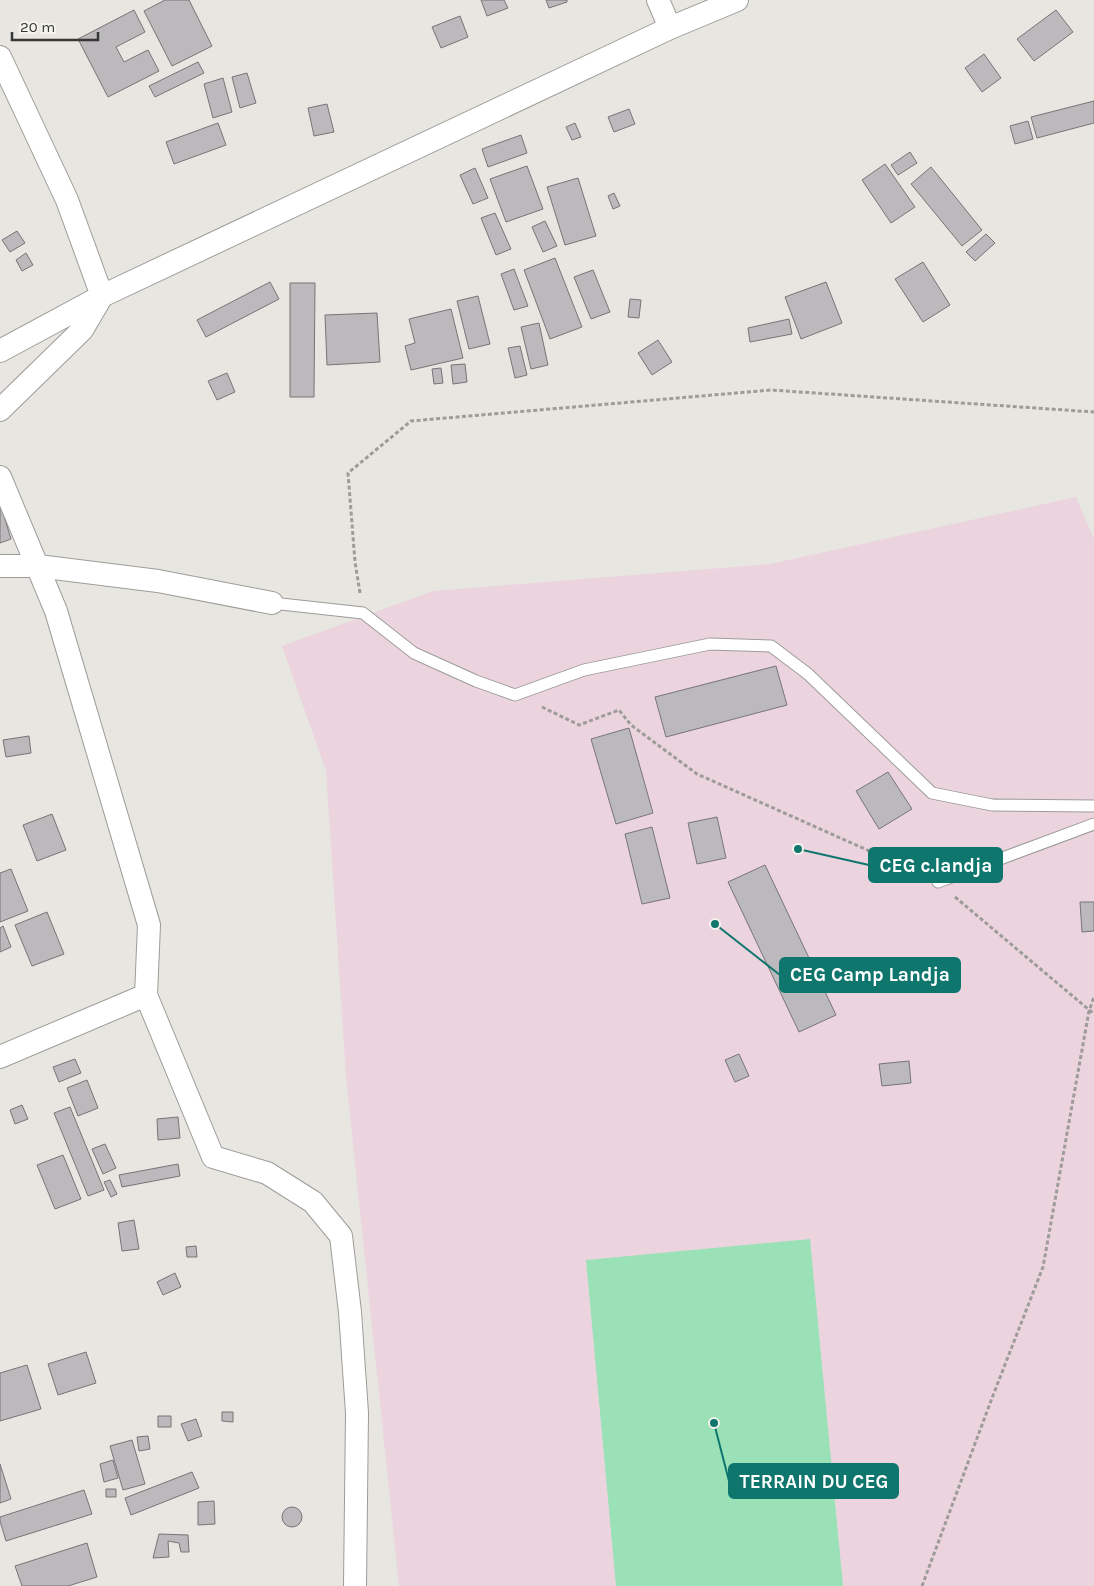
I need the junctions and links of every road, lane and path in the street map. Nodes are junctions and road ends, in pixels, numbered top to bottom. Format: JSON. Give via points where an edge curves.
{"nodes":[{"id":1,"x":658,"y":0,"type":"edge"},
{"id":2,"x":737,"y":0,"type":"edge"},
{"id":3,"x":670,"y":28,"type":"junction"},
{"id":4,"x":0,"y":57,"type":"edge"},
{"id":5,"x":102,"y":296,"type":"junction"},
{"id":6,"x":0,"y":351,"type":"edge"},
{"id":7,"x":0,"y":410,"type":"edge"},
{"id":8,"x":1094,"y":412,"type":"edge"},
{"id":9,"x":0,"y":477,"type":"edge"},
{"id":10,"x":0,"y":566,"type":"edge"},
{"id":11,"x":38,"y":566,"type":"junction"},
{"id":12,"x":272,"y":603,"type":"joint"},
{"id":13,"x":363,"y":613,"type":"junction"},
{"id":14,"x":515,"y":695,"type":"junction"},
{"id":15,"x":1094,"y":806,"type":"edge"},
{"id":16,"x":1094,"y":824,"type":"edge"},
{"id":17,"x":938,"y":882,"type":"junction"},
{"id":18,"x":146,"y":995,"type":"junction"},
{"id":19,"x":1094,"y":997,"type":"edge"},
{"id":20,"x":1089,"y":1011,"type":"junction"},
{"id":21,"x":1094,"y":1014,"type":"edge"},
{"id":22,"x":0,"y":1057,"type":"edge"},
{"id":23,"x":355,"y":1586,"type":"edge"},
{"id":24,"x":922,"y":1586,"type":"edge"}],
"edges":[{"from":1,"to":3,"type":"street"},
{"from":2,"to":3,"type":"street"},
{"from":3,"to":5,"type":"street"},
{"from":4,"to":5,"type":"street","via":[[67,200]]},
{"from":5,"to":6,"type":"street"},
{"from":5,"to":7,"type":"street","via":[[82,330]]},
{"from":8,"to":13,"type":"path","via":[[771,390],[411,421],[348,473],[355,562]]},
{"from":9,"to":11,"type":"street"},
{"from":10,"to":11,"type":"street"},
{"from":11,"to":12,"type":"street","via":[[158,581]]},
{"from":11,"to":18,"type":"street","via":[[56,611],[150,925]]},
{"from":12,"to":13,"type":"lane"},
{"from":13,"to":14,"type":"lane","via":[[414,653]]},
{"from":14,"to":15,"type":"lane","via":[[584,670],[710,644],[771,646],[808,674],[932,793],[992,805]]},
{"from":14,"to":17,"type":"path","via":[[579,724],[619,710],[630,725],[697,774]]},
{"from":16,"to":17,"type":"lane"},
{"from":17,"to":20,"type":"path"},
{"from":18,"to":22,"type":"street"},
{"from":18,"to":23,"type":"street","via":[[213,1158],[266,1173],[313,1202],[341,1236],[357,1412]]},
{"from":19,"to":20,"type":"path"},
{"from":20,"to":21,"type":"path"},
{"from":20,"to":24,"type":"path","via":[[1043,1267]]}]}
